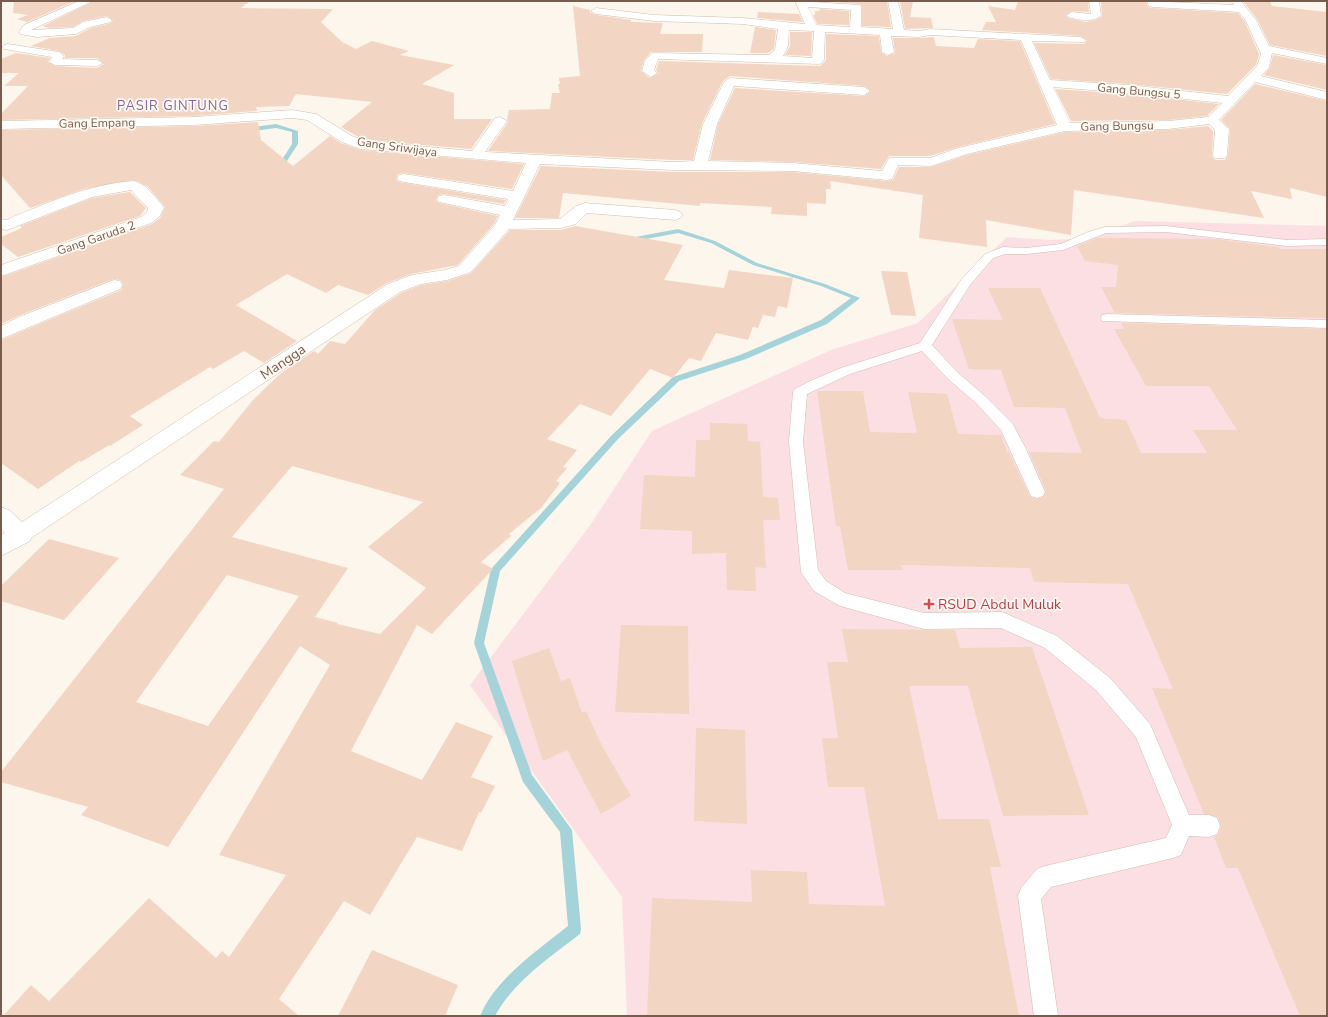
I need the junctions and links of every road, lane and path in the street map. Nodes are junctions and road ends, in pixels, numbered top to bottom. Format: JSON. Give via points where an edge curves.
{"nodes":[{"id":1,"x":88,"y":1,"type":"edge"},
{"id":2,"x":893,"y":1,"type":"edge"},
{"id":3,"x":1094,"y":1,"type":"edge"},
{"id":4,"x":1152,"y":1,"type":"edge"},
{"id":5,"x":1239,"y":5,"type":"edge"},
{"id":6,"x":596,"y":10,"type":"dead end"},
{"id":7,"x":1072,"y":15,"type":"dead end"},
{"id":8,"x":107,"y":20,"type":"dead end"},
{"id":9,"x":784,"y":26,"type":"junction"},
{"id":10,"x":816,"y":28,"type":"junction"},
{"id":11,"x":855,"y":30,"type":"junction"},
{"id":12,"x":885,"y":31,"type":"junction"},
{"id":13,"x":899,"y":32,"type":"junction"},
{"id":14,"x":36,"y":34,"type":"junction"},
{"id":15,"x":1025,"y":36,"type":"junction"},
{"id":16,"x":1080,"y":40,"type":"dead end"},
{"id":17,"x":1264,"y":48,"type":"junction"},
{"id":18,"x":4,"y":49,"type":"edge"},
{"id":19,"x":888,"y":52,"type":"dead end"},
{"id":20,"x":771,"y":59,"type":"junction"},
{"id":21,"x":1327,"y":61,"type":"edge"},
{"id":22,"x":97,"y":63,"type":"dead end"},
{"id":23,"x":651,"y":73,"type":"dead end"},
{"id":24,"x":1253,"y":78,"type":"junction"},
{"id":25,"x":1044,"y":83,"type":"junction"},
{"id":26,"x":864,"y":91,"type":"dead end"},
{"id":27,"x":1327,"y":96,"type":"edge"},
{"id":28,"x":1233,"y":100,"type":"junction"},
{"id":29,"x":500,"y":120,"type":"dead end"},
{"id":30,"x":1212,"y":120,"type":"junction"},
{"id":31,"x":194,"y":121,"type":"joint"},
{"id":32,"x":1,"y":125,"type":"edge"},
{"id":33,"x":1065,"y":127,"type":"junction"},
{"id":34,"x":1220,"y":154,"type":"dead end"},
{"id":35,"x":475,"y":156,"type":"junction"},
{"id":36,"x":535,"y":160,"type":"junction"},
{"id":37,"x":700,"y":165,"type":"junction"},
{"id":38,"x":887,"y":176,"type":"joint"},
{"id":39,"x":404,"y":178,"type":"dead end"},
{"id":40,"x":414,"y":193,"type":"dead end"},
{"id":41,"x":518,"y":196,"type":"junction"},
{"id":42,"x":675,"y":215,"type":"dead end"},
{"id":43,"x":505,"y":221,"type":"junction"},
{"id":44,"x":1,"y":224,"type":"edge"},
{"id":45,"x":1327,"y":242,"type":"edge"},
{"id":46,"x":1,"y":272,"type":"edge"},
{"id":47,"x":114,"y":285,"type":"dead end"},
{"id":48,"x":1108,"y":318,"type":"dead end"},
{"id":49,"x":1327,"y":324,"type":"edge"},
{"id":50,"x":1,"y":332,"type":"edge"},
{"id":51,"x":925,"y":346,"type":"junction"},
{"id":52,"x":1037,"y":492,"type":"dead end"},
{"id":53,"x":1,"y":516,"type":"edge"},
{"id":54,"x":22,"y":535,"type":"junction"},
{"id":55,"x":1,"y":548,"type":"edge"},
{"id":56,"x":1183,"y":825,"type":"junction"},
{"id":57,"x":1209,"y":826,"type":"dead end"},
{"id":58,"x":1046,"y":1016,"type":"edge"}],
"edges":[{"from":1,"to":14,"type":"street","via":[[24,30]]},
{"from":2,"to":13,"type":"street"},
{"from":3,"to":7,"type":"street","via":[[1096,15]]},
{"from":4,"to":5,"type":"street","via":[[1153,4]]},
{"from":5,"to":17,"type":"street","via":[[1251,20]]},
{"from":6,"to":9,"type":"street","via":[[654,18],[743,21]]},
{"from":8,"to":14,"type":"street","via":[[87,24],[76,31]]},
{"from":9,"to":10,"type":"street"},
{"from":9,"to":20,"type":"street","via":[[781,52]]},
{"from":10,"to":11,"type":"street"},
{"from":10,"to":11,"type":"street","via":[[801,3],[856,7]]},
{"from":10,"to":20,"type":"street","via":[[816,62]]},
{"from":11,"to":12,"type":"street"},
{"from":12,"to":13,"type":"street"},
{"from":12,"to":19,"type":"street"},
{"from":13,"to":15,"type":"street"},
{"from":14,"to":18,"type":"street"},
{"from":15,"to":16,"type":"street"},
{"from":15,"to":25,"type":"street"},
{"from":17,"to":21,"type":"street"},
{"from":17,"to":24,"type":"street","via":[[1267,54],[1263,67]]},
{"from":18,"to":22,"type":"street","via":[[55,54],[58,56],[54,62]]},
{"from":20,"to":23,"type":"street","via":[[656,55],[650,62],[648,72]]},
{"from":24,"to":27,"type":"street"},
{"from":24,"to":28,"type":"street"},
{"from":25,"to":28,"type":"street","name":"Gang Bungsu 5"},
{"from":25,"to":33,"type":"street"},
{"from":26,"to":37,"type":"street","via":[[730,82],[710,124]]},
{"from":28,"to":30,"type":"street"},
{"from":29,"to":35,"type":"street"},
{"from":30,"to":33,"type":"street","name":"Gang Bungsu","via":[[1168,125]]},
{"from":30,"to":34,"type":"street","via":[[1222,129]]},
{"from":31,"to":32,"type":"street","name":"Gang Empang"},
{"from":31,"to":35,"type":"street","name":"Gang Sriwijaya","via":[[302,115],[311,117],[361,145]]},
{"from":33,"to":38,"type":"street","name":"Gang Bungsu","via":[[963,151],[931,162],[894,162]]},
{"from":35,"to":36,"type":"street","name":"Gang Sriwijaya"},
{"from":36,"to":37,"type":"street","name":"Gang Sriwijaya"},
{"from":36,"to":41,"type":"street","name":"Mangga"},
{"from":37,"to":38,"type":"street","name":"Gang Sriwijaya","via":[[793,167]]},
{"from":39,"to":41,"type":"street"},
{"from":40,"to":43,"type":"street"},
{"from":41,"to":43,"type":"street","name":"Mangga"},
{"from":42,"to":43,"type":"street","via":[[584,208],[578,210],[569,221],[558,224]]},
{"from":43,"to":54,"type":"street","name":"Mangga","via":[[465,269],[447,275],[418,279],[394,288]]},
{"from":44,"to":46,"type":"street","name":"Gang Garuda 2","via":[[7,225],[94,193],[134,184],[156,208],[154,214],[146,220]]},
{"from":45,"to":51,"type":"lane","via":[[1287,243],[1166,229],[1105,230],[1063,247],[1026,251],[1003,250],[989,256],[965,283]]},
{"from":47,"to":50,"type":"street"},
{"from":48,"to":49,"type":"lane"},
{"from":51,"to":52,"type":"lane","via":[[1007,427]]},
{"from":51,"to":56,"type":"lane","via":[[846,370],[800,392],[796,442],[810,572],[820,586],[840,599],[924,621],[1002,620],[1051,642],[1103,684],[1143,731]]},
{"from":53,"to":54,"type":"street"},
{"from":54,"to":55,"type":"street","name":"Mangga"},
{"from":56,"to":57,"type":"lane"},
{"from":56,"to":58,"type":"lane","via":[[1173,848],[1045,877],[1029,896]]}]}
